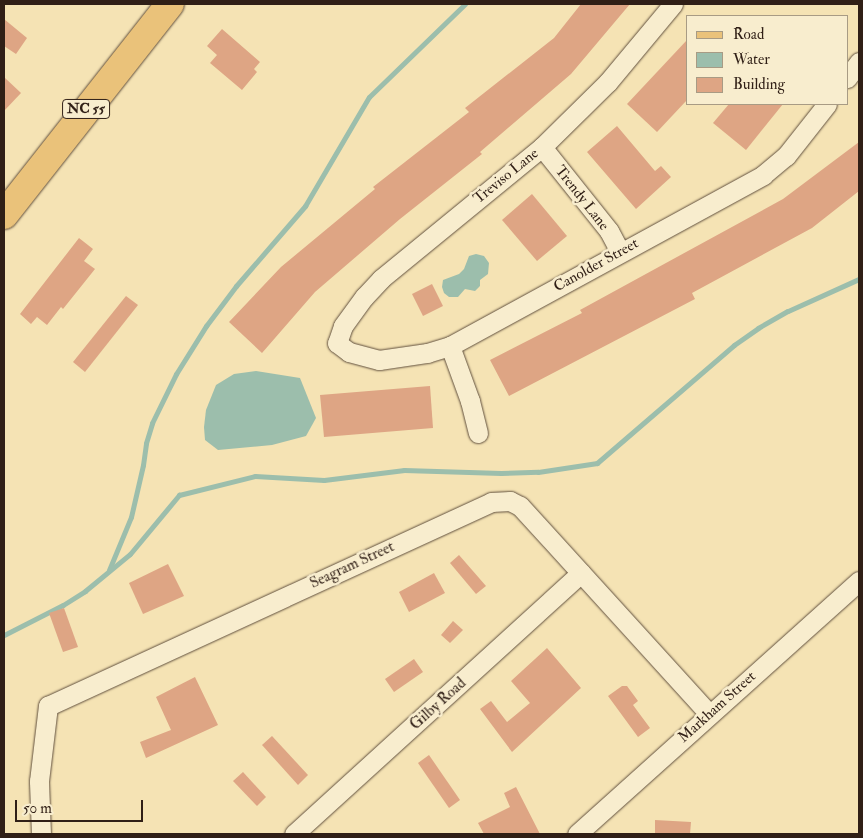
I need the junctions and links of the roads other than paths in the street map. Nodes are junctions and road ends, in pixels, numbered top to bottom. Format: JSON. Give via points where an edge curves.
{"nodes":[{"id":1,"x":170,"y":4,"type":"edge"},
{"id":2,"x":673,"y":4,"type":"edge"},
{"id":3,"x":859,"y":62,"type":"edge"},
{"id":4,"x":848,"y":77,"type":"edge"},
{"id":5,"x":826,"y":105,"type":"edge"},
{"id":6,"x":542,"y":147,"type":"junction"},
{"id":7,"x":4,"y":215,"type":"edge"},
{"id":8,"x":620,"y":252,"type":"junction"},
{"id":9,"x":337,"y":343,"type":"joint"},
{"id":10,"x":450,"y":346,"type":"junction"},
{"id":11,"x":478,"y":434,"type":"dead end"},
{"id":12,"x":581,"y":573,"type":"junction"},
{"id":13,"x":859,"y":580,"type":"edge"},
{"id":14,"x":709,"y":714,"type":"junction"},
{"id":15,"x":41,"y":834,"type":"edge"},
{"id":16,"x":294,"y":834,"type":"edge"},
{"id":17,"x":577,"y":834,"type":"edge"}],
"edges":[{"from":1,"to":7,"type":"main road","number":"NC 55"},
{"from":2,"to":6,"type":"street","name":"Treviso Lane","via":[[608,82]]},
{"from":3,"to":4,"type":"street"},
{"from":5,"to":8,"type":"street","name":"Canolder Street","via":[[786,156],[763,175]]},
{"from":6,"to":8,"type":"street","name":"Trendy Lane","via":[[609,231]]},
{"from":6,"to":9,"type":"street","name":"Treviso Lane","via":[[381,279],[343,326]]},
{"from":8,"to":10,"type":"street","name":"Canolder Street"},
{"from":9,"to":10,"type":"street","name":"Canolder Street","via":[[349,352],[379,360]]},
{"from":10,"to":11,"type":"street"},
{"from":12,"to":14,"type":"street","name":"Seagram Street"},
{"from":12,"to":15,"type":"street","name":"Seagram Street","via":[[520,506],[510,501],[491,502],[48,706],[39,781]]},
{"from":12,"to":16,"type":"street","name":"Gilby Road"},
{"from":13,"to":14,"type":"street","name":"Markham Street"},
{"from":14,"to":17,"type":"street","name":"Markham Street"}]}
